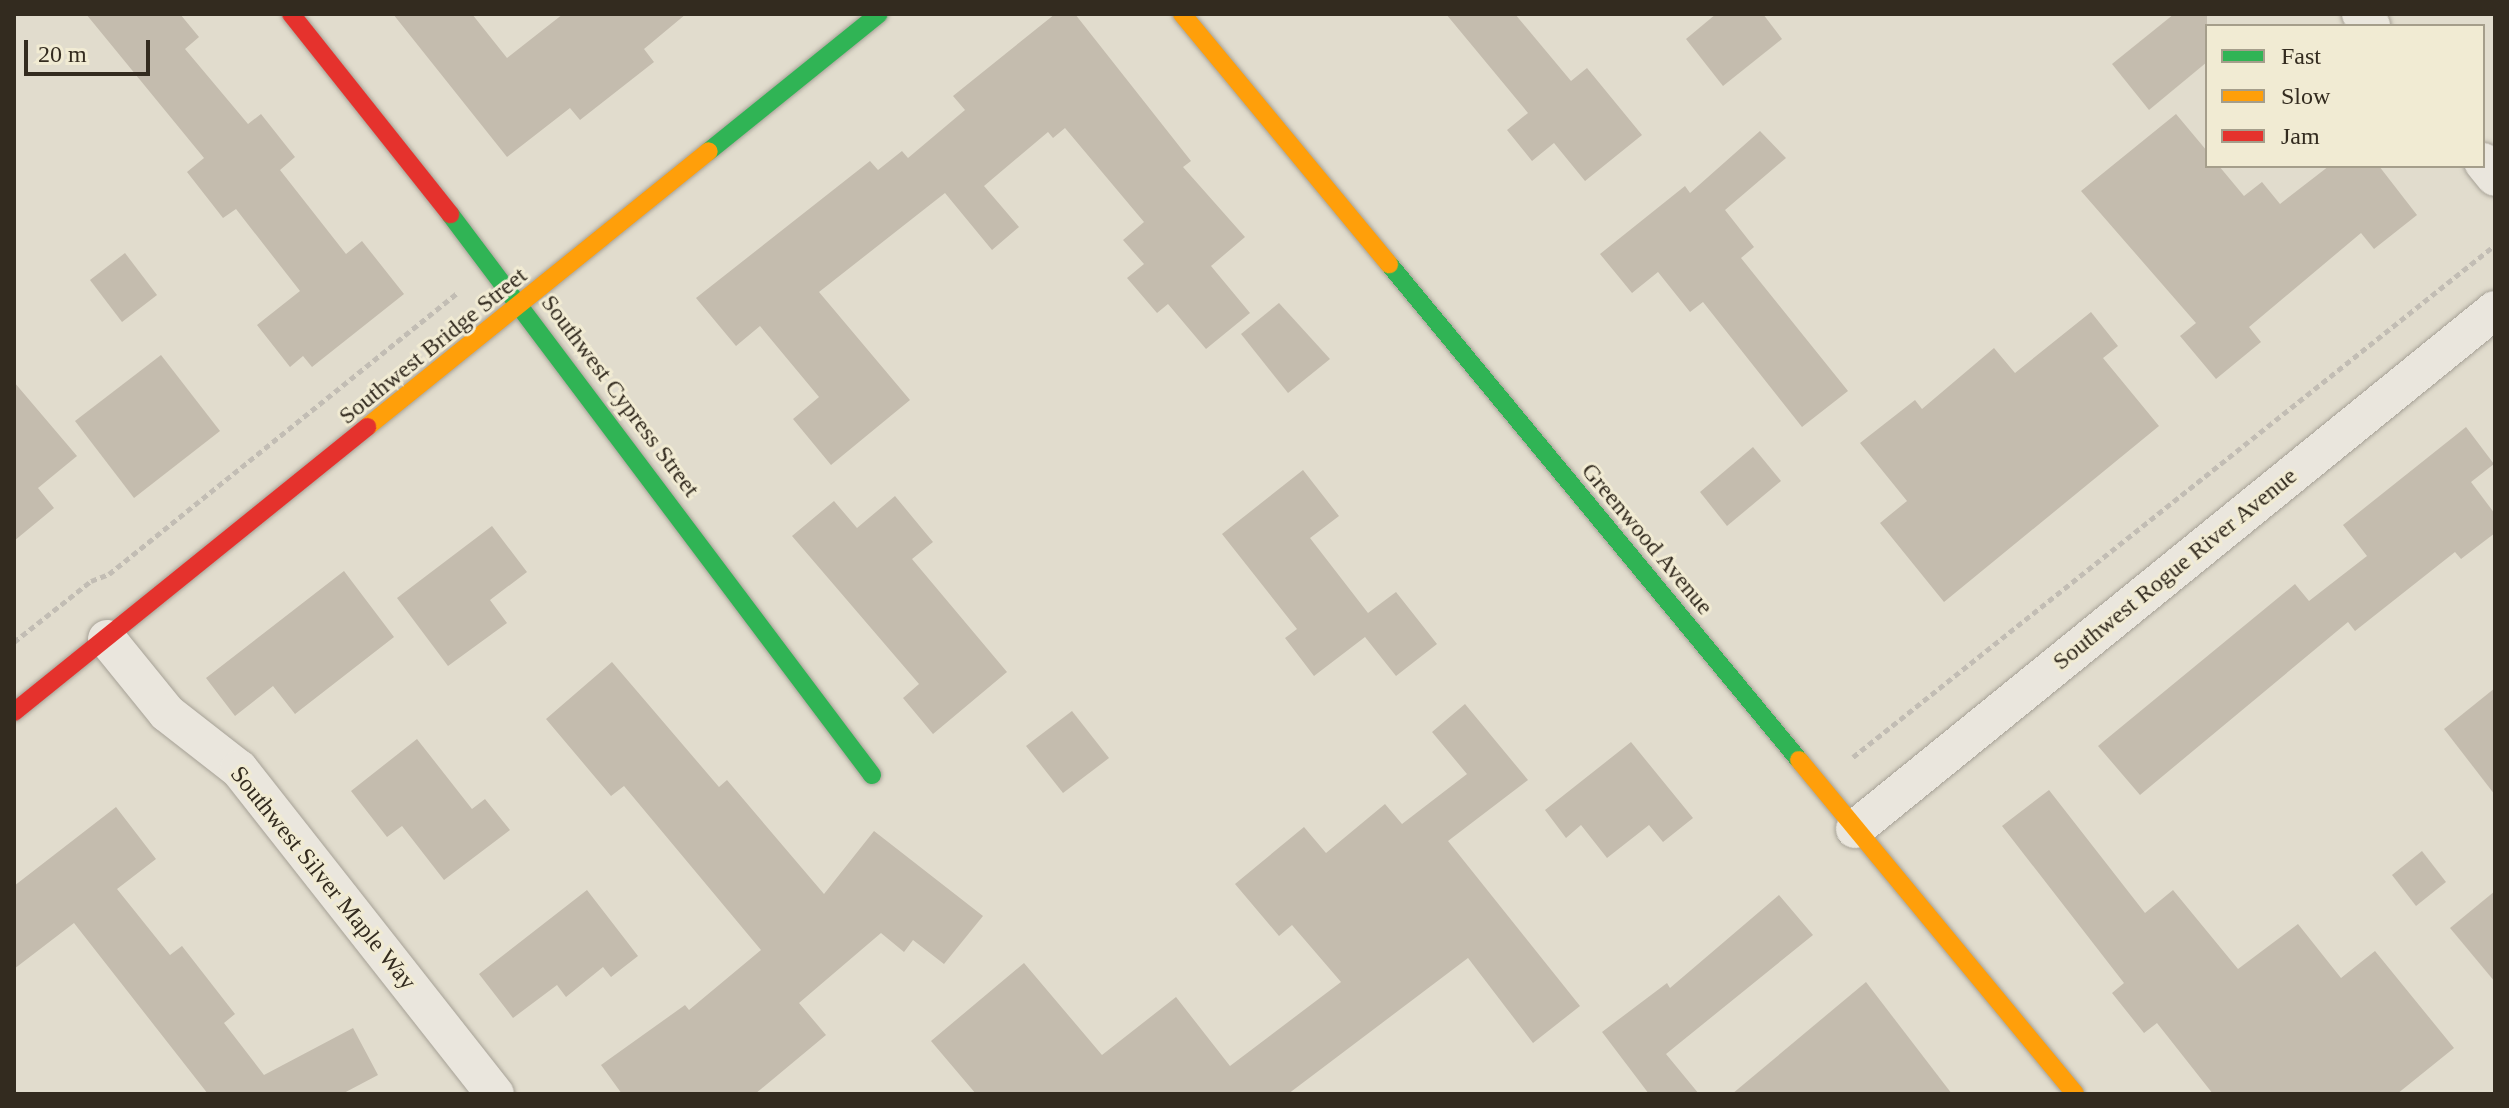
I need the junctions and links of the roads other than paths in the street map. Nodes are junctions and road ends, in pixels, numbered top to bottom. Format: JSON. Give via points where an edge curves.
{"nodes":[{"id":1,"x":291,"y":14,"type":"edge"},
{"id":2,"x":879,"y":14,"type":"edge"},
{"id":3,"x":1182,"y":14,"type":"edge"},
{"id":4,"x":522,"y":305,"type":"junction"},
{"id":5,"x":2495,"y":310,"type":"edge"},
{"id":6,"x":107,"y":639,"type":"junction"},
{"id":7,"x":15,"y":710,"type":"edge"},
{"id":8,"x":872,"y":775,"type":"dead end"},
{"id":9,"x":1855,"y":829,"type":"junction"},
{"id":10,"x":495,"y":1094,"type":"edge"},
{"id":11,"x":2075,"y":1094,"type":"edge"}],
"edges":[{"from":1,"to":4,"type":"street","name":"Southwest Cypress Street"},
{"from":2,"to":4,"type":"street","name":"Southwest Bridge Street"},
{"from":3,"to":9,"type":"street","name":"Greenwood Avenue"},
{"from":4,"to":6,"type":"street","name":"Southwest Bridge Street"},
{"from":4,"to":8,"type":"street","name":"Southwest Cypress Street"},
{"from":5,"to":9,"type":"street","name":"Southwest Rogue River Avenue"},
{"from":6,"to":7,"type":"street","name":"Southwest Bridge Street"},
{"from":6,"to":10,"type":"street","name":"Southwest Silver Maple Way","via":[[167,713],[239,769]]},
{"from":9,"to":11,"type":"street","name":"Greenwood Avenue"}]}
